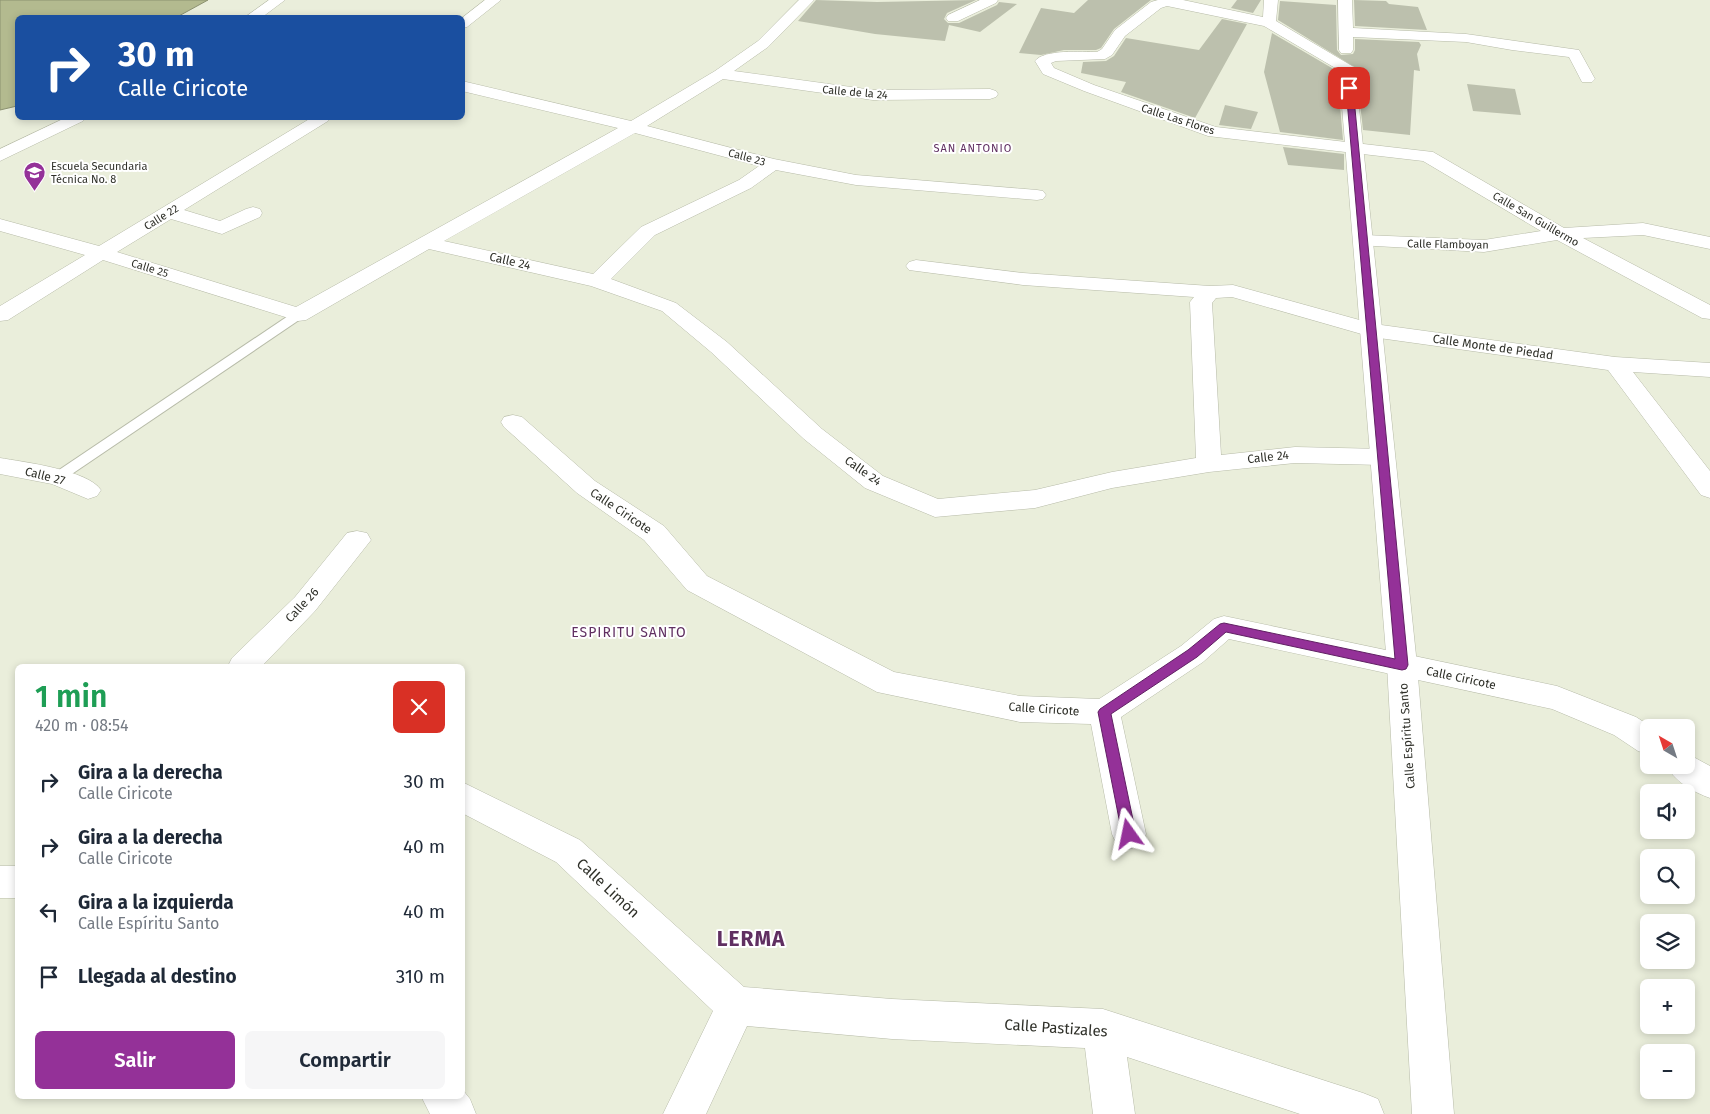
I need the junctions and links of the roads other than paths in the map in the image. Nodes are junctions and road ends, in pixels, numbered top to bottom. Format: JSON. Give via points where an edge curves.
{"nodes":[{"id":1,"x":278,"y":0,"type":"edge"},
{"id":2,"x":494,"y":0,"type":"edge"},
{"id":3,"x":807,"y":0,"type":"edge"},
{"id":4,"x":992,"y":0,"type":"edge"},
{"id":5,"x":1271,"y":0,"type":"edge"},
{"id":6,"x":1345,"y":0,"type":"edge"},
{"id":7,"x":256,"y":15,"type":"edge"},
{"id":8,"x":953,"y":18,"type":"dead end"},
{"id":9,"x":465,"y":22,"type":"edge"},
{"id":10,"x":1269,"y":22,"type":"junction"},
{"id":11,"x":1345,"y":32,"type":"junction"},
{"id":12,"x":1347,"y":69,"type":"junction"},
{"id":13,"x":720,"y":74,"type":"junction"},
{"id":14,"x":1587,"y":79,"type":"dead end"},
{"id":15,"x":465,"y":87,"type":"edge"},
{"id":16,"x":990,"y":94,"type":"dead end"},
{"id":17,"x":74,"y":120,"type":"edge"},
{"id":18,"x":319,"y":120,"type":"edge"},
{"id":19,"x":633,"y":127,"type":"junction"},
{"id":20,"x":1355,"y":148,"type":"junction"},
{"id":21,"x":0,"y":156,"type":"edge"},
{"id":22,"x":773,"y":164,"type":"junction"},
{"id":23,"x":1037,"y":195,"type":"dead end"},
{"id":24,"x":169,"y":212,"type":"junction"},
{"id":25,"x":253,"y":213,"type":"dead end"},
{"id":26,"x":0,"y":225,"type":"edge"},
{"id":27,"x":1560,"y":234,"type":"junction"},
{"id":28,"x":1364,"y":241,"type":"junction"},
{"id":29,"x":427,"y":243,"type":"junction"},
{"id":30,"x":1710,"y":243,"type":"edge"},
{"id":31,"x":102,"y":254,"type":"junction"},
{"id":32,"x":916,"y":266,"type":"dead end"},
{"id":33,"x":596,"y":281,"type":"junction"},
{"id":34,"x":1210,"y":292,"type":"junction"},
{"id":35,"x":1710,"y":313,"type":"edge"},
{"id":36,"x":298,"y":314,"type":"junction"},
{"id":37,"x":0,"y":315,"type":"edge"},
{"id":38,"x":1372,"y":330,"type":"junction"},
{"id":39,"x":1615,"y":364,"type":"junction"},
{"id":40,"x":1710,"y":370,"type":"edge"},
{"id":41,"x":513,"y":422,"type":"dead end"},
{"id":42,"x":1383,"y":456,"type":"junction"},
{"id":43,"x":1209,"y":464,"type":"junction"},
{"id":44,"x":0,"y":466,"type":"edge"},
{"id":45,"x":58,"y":477,"type":"junction"},
{"id":46,"x":1710,"y":489,"type":"edge"},
{"id":47,"x":88,"y":490,"type":"dead end"},
{"id":48,"x":357,"y":540,"type":"dead end"},
{"id":49,"x":245,"y":664,"type":"edge"},
{"id":50,"x":1402,"y":665,"type":"junction"},
{"id":51,"x":1104,"y":712,"type":"junction"},
{"id":52,"x":1640,"y":736,"type":"edge"},
{"id":53,"x":1695,"y":774,"type":"edge"},
{"id":54,"x":1710,"y":784,"type":"edge"},
{"id":55,"x":465,"y":798,"type":"edge"},
{"id":56,"x":1129,"y":834,"type":"dead end"},
{"id":57,"x":0,"y":882,"type":"edge"},
{"id":58,"x":15,"y":882,"type":"edge"},
{"id":59,"x":736,"y":1006,"type":"junction"},
{"id":60,"x":1103,"y":1029,"type":"junction"},
{"id":61,"x":444,"y":1099,"type":"edge"},
{"id":62,"x":454,"y":1114,"type":"edge"},
{"id":63,"x":684,"y":1114,"type":"edge"},
{"id":64,"x":1114,"y":1114,"type":"edge"},
{"id":65,"x":1363,"y":1114,"type":"edge"},
{"id":66,"x":1433,"y":1114,"type":"edge"}],
"edges":[{"from":1,"to":7,"type":"street"},
{"from":2,"to":9,"type":"street"},
{"from":3,"to":13,"type":"street","via":[[763,44]]},
{"from":4,"to":8,"type":"street"},
{"from":5,"to":10,"type":"street"},
{"from":6,"to":11,"type":"street","name":"Calle Espíritu Santo"},
{"from":10,"to":12,"type":"street"},
{"from":10,"to":20,"type":"street","name":"Calle Las Flores","via":[[1166,2],[1156,5],[1120,32],[1107,52],[1100,56],[1055,57],[1042,61],[1048,71],[1214,132]]},
{"from":11,"to":12,"type":"street","name":"Calle Espíritu Santo"},
{"from":11,"to":14,"type":"street","via":[[1466,38],[1574,53]]},
{"from":12,"to":20,"type":"street","name":"Calle Espíritu Santo"},
{"from":13,"to":16,"type":"street","name":"Calle de la 24","via":[[873,95]]},
{"from":13,"to":19,"type":"street"},
{"from":15,"to":19,"type":"street","name":"Calle 23"},
{"from":17,"to":21,"type":"street"},
{"from":18,"to":24,"type":"street","name":"Calle 22"},
{"from":19,"to":22,"type":"street","name":"Calle 23"},
{"from":19,"to":29,"type":"street"},
{"from":20,"to":27,"type":"street","name":"Calle San Guillermo","via":[[1427,156]]},
{"from":20,"to":28,"type":"street","name":"Calle Espíritu Santo"},
{"from":22,"to":23,"type":"street","name":"Calle 23","via":[[856,180]]},
{"from":22,"to":33,"type":"street","via":[[744,184],[648,231]]},
{"from":24,"to":25,"type":"street","via":[[222,228]]},
{"from":24,"to":31,"type":"street","name":"Calle 22"},
{"from":26,"to":31,"type":"street","name":"Calle 25"},
{"from":27,"to":28,"type":"street","name":"Calle Flamboyan","via":[[1484,246]]},
{"from":27,"to":30,"type":"street","name":"Calle Flamboyan","via":[[1643,229]]},
{"from":27,"to":35,"type":"street","name":"Calle San Guillermo"},
{"from":28,"to":38,"type":"street","name":"Calle Espíritu Santo"},
{"from":29,"to":33,"type":"street","name":"Calle 24"},
{"from":29,"to":36,"type":"street"},
{"from":31,"to":36,"type":"street","name":"Calle 25"},
{"from":31,"to":37,"type":"street","name":"Calle 22"},
{"from":32,"to":34,"type":"street","name":"Calle Monte de Piedad","via":[[1023,279]]},
{"from":33,"to":43,"type":"street","name":"Calle 24","via":[[669,307],[813,434],[874,482],[935,508],[1035,499],[1112,480]]},
{"from":34,"to":38,"type":"street","name":"Calle Monte de Piedad","via":[[1233,291]]},
{"from":34,"to":43,"type":"street","via":[[1200,302]]},
{"from":36,"to":45,"type":"lane"},
{"from":38,"to":39,"type":"street","name":"Calle Monte de Piedad"},
{"from":38,"to":42,"type":"street","name":"Calle Espíritu Santo"},
{"from":39,"to":40,"type":"street","name":"Calle Monte de Piedad"},
{"from":39,"to":46,"type":"street"},
{"from":41,"to":51,"type":"street","name":"Calle Ciricote","via":[[586,487],[654,533],[697,583],[888,683],[1020,709]]},
{"from":42,"to":43,"type":"street","name":"Calle 24","via":[[1294,454]]},
{"from":42,"to":50,"type":"street","name":"Calle Espíritu Santo"},
{"from":44,"to":45,"type":"street","name":"Calle 27"},
{"from":45,"to":47,"type":"street","name":"Calle 27"},
{"from":48,"to":49,"type":"street","name":"Calle 26","via":[[305,604]]},
{"from":50,"to":51,"type":"street","name":"Calle Ciricote","via":[[1224,627],[1192,654]]},
{"from":50,"to":52,"type":"street","name":"Calle Ciricote","via":[[1557,698],[1625,726]]},
{"from":50,"to":66,"type":"street","name":"Calle Espíritu Santo"},
{"from":51,"to":56,"type":"street"},
{"from":53,"to":54,"type":"street"},
{"from":55,"to":59,"type":"street","name":"Calle Limón","via":[[568,851]]},
{"from":57,"to":58,"type":"street"},
{"from":59,"to":60,"type":"street","name":"Calle Pastizales","via":[[892,1019]]},
{"from":59,"to":63,"type":"street"},
{"from":60,"to":64,"type":"street"},
{"from":60,"to":65,"type":"street","name":"Calle Pastizales"},
{"from":61,"to":62,"type":"street"}]}
